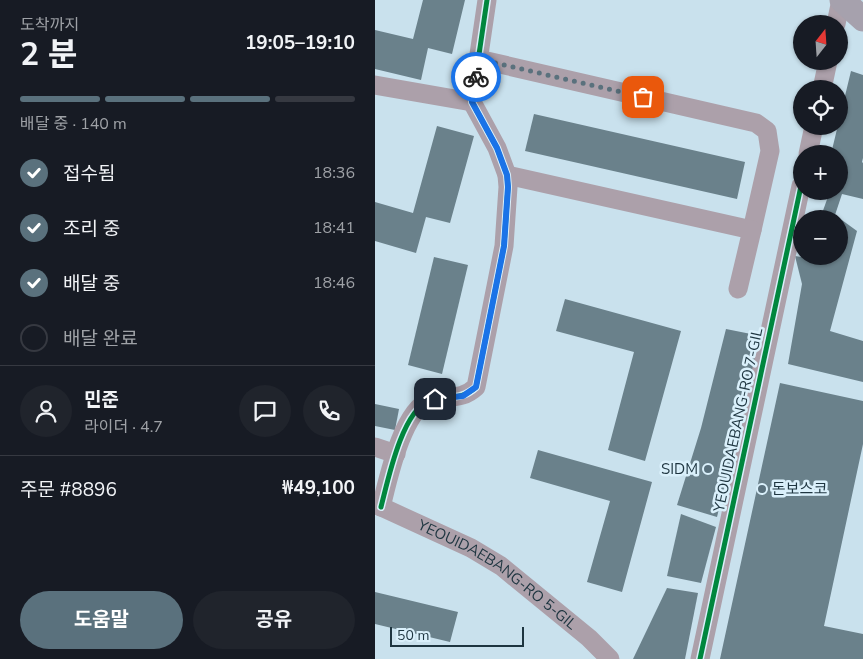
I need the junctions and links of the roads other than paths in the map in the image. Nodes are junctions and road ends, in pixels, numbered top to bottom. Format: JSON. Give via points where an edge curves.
{"nodes":[{"id":1,"x":487,"y":0,"type":"edge"},
{"id":2,"x":842,"y":0,"type":"edge"},
{"id":3,"x":838,"y":15,"type":"edge"},
{"id":4,"x":863,"y":19,"type":"edge"},
{"id":5,"x":478,"y":59,"type":"junction"},
{"id":6,"x":375,"y":85,"type":"edge"},
{"id":7,"x":472,"y":102,"type":"junction"},
{"id":8,"x":507,"y":175,"type":"junction"},
{"id":9,"x":798,"y":200,"type":"edge"},
{"id":10,"x":752,"y":230,"type":"junction"},
{"id":11,"x":738,"y":290,"type":"dead end"},
{"id":12,"x":375,"y":447,"type":"edge"},
{"id":13,"x":396,"y":454,"type":"junction"},
{"id":14,"x":378,"y":505,"type":"edge"},
{"id":15,"x":611,"y":659,"type":"edge"},
{"id":16,"x":700,"y":659,"type":"edge"}],
"edges":[{"from":1,"to":5,"type":"street"},
{"from":2,"to":3,"type":"street"},
{"from":2,"to":4,"type":"main road"},
{"from":5,"to":7,"type":"street"},
{"from":5,"to":10,"type":"street","via":[[756,123],[767,131],[770,151]]},
{"from":6,"to":7,"type":"street"},
{"from":7,"to":8,"type":"street","via":[[497,148]]},
{"from":8,"to":10,"type":"street"},
{"from":8,"to":13,"type":"street","via":[[504,246],[476,387],[463,396],[435,399],[418,408],[401,435]]},
{"from":9,"to":16,"type":"street","name":"YEOUIDAEBANG-RO 7-GIL"},
{"from":10,"to":11,"type":"street"},
{"from":12,"to":13,"type":"street"},
{"from":13,"to":14,"type":"street"},
{"from":14,"to":15,"type":"street","name":"YEOUIDAEBANG-RO 5-GIL","via":[[471,548],[501,566]]}]}
